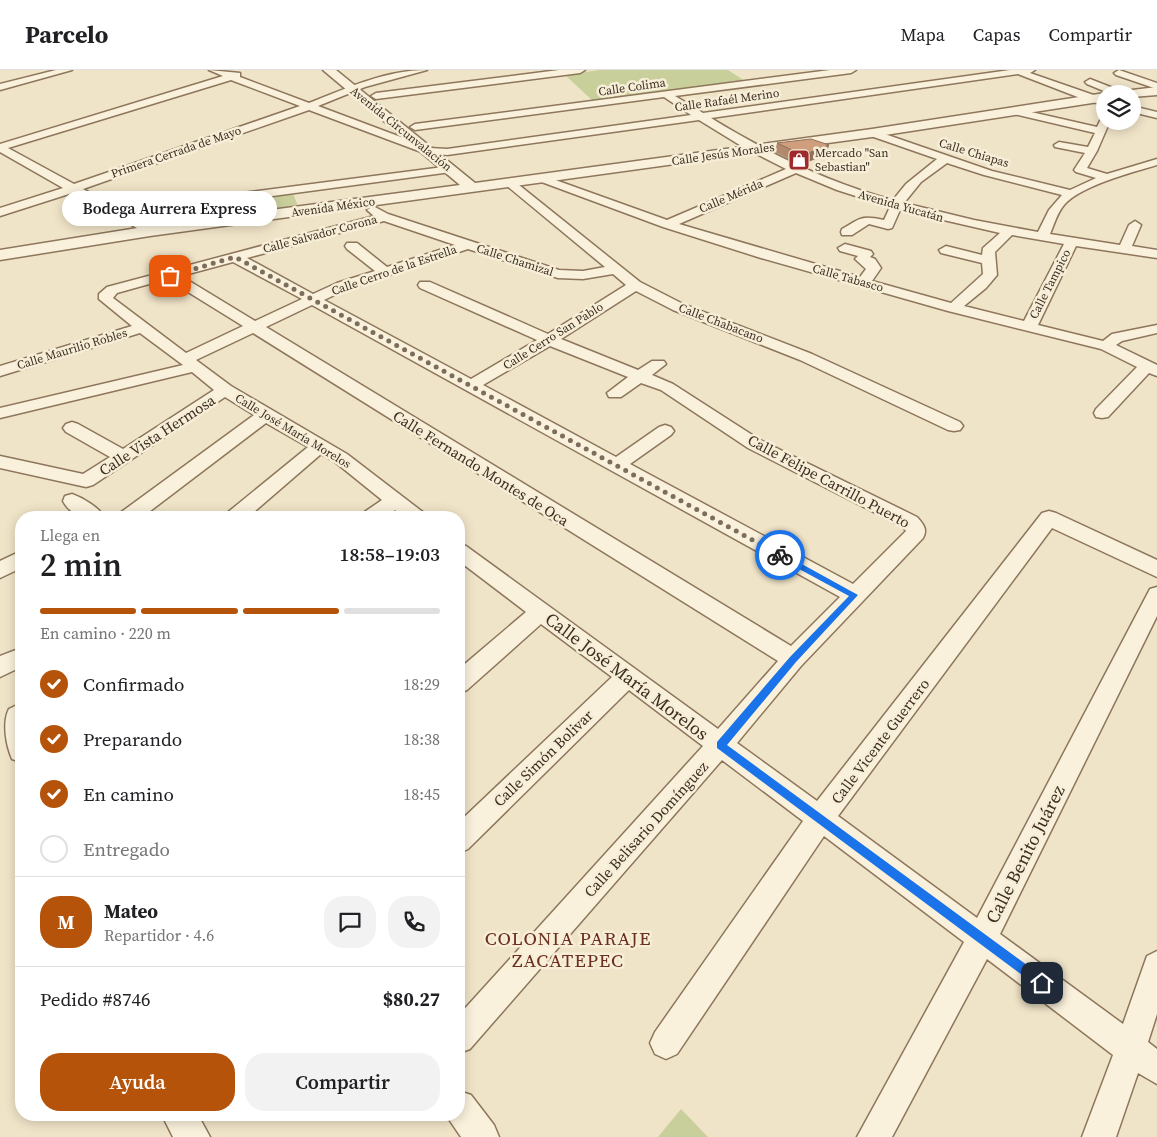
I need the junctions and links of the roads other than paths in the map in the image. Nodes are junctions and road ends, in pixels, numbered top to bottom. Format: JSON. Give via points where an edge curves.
{"nodes":[{"id":1,"x":67,"y":70,"type":"edge"},
{"id":2,"x":214,"y":70,"type":"edge"},
{"id":3,"x":329,"y":70,"type":"edge"},
{"id":4,"x":343,"y":70,"type":"edge"},
{"id":5,"x":422,"y":70,"type":"edge"},
{"id":6,"x":580,"y":70,"type":"edge"},
{"id":7,"x":851,"y":70,"type":"edge"},
{"id":8,"x":1022,"y":70,"type":"edge"},
{"id":9,"x":1119,"y":72,"type":"dead end"},
{"id":10,"x":236,"y":73,"type":"edge"},
{"id":11,"x":742,"y":74,"type":"dead end"},
{"id":12,"x":1090,"y":82,"type":"dead end"},
{"id":13,"x":755,"y":83,"type":"junction"},
{"id":14,"x":1098,"y":85,"type":"edge"},
{"id":15,"x":1157,"y":86,"type":"edge"},
{"id":16,"x":358,"y":87,"type":"junction"},
{"id":17,"x":0,"y":88,"type":"edge"},
{"id":18,"x":893,"y":90,"type":"junction"},
{"id":19,"x":1157,"y":90,"type":"edge"},
{"id":20,"x":1141,"y":93,"type":"edge"},
{"id":21,"x":667,"y":95,"type":"junction"},
{"id":22,"x":376,"y":96,"type":"junction"},
{"id":23,"x":907,"y":96,"type":"dead end"},
{"id":24,"x":842,"y":97,"type":"junction"},
{"id":25,"x":1096,"y":98,"type":"edge"},
{"id":26,"x":1091,"y":99,"type":"junction"},
{"id":27,"x":1096,"y":100,"type":"edge"},
{"id":28,"x":791,"y":104,"type":"junction"},
{"id":29,"x":310,"y":106,"type":"junction"},
{"id":30,"x":858,"y":106,"type":"dead end"},
{"id":31,"x":1141,"y":111,"type":"edge"},
{"id":32,"x":1018,"y":112,"type":"junction"},
{"id":33,"x":1157,"y":114,"type":"edge"},
{"id":34,"x":702,"y":117,"type":"junction"},
{"id":35,"x":392,"y":122,"type":"junction"},
{"id":36,"x":411,"y":124,"type":"junction"},
{"id":37,"x":1096,"y":125,"type":"edge"},
{"id":38,"x":368,"y":127,"type":"junction"},
{"id":39,"x":1100,"y":130,"type":"edge"},
{"id":40,"x":872,"y":133,"type":"junction"},
{"id":41,"x":491,"y":137,"type":"dead end"},
{"id":42,"x":0,"y":142,"type":"edge"},
{"id":43,"x":1059,"y":144,"type":"dead end"},
{"id":44,"x":502,"y":145,"type":"junction"},
{"id":45,"x":0,"y":148,"type":"edge"},
{"id":46,"x":755,"y":149,"type":"junction"},
{"id":47,"x":428,"y":151,"type":"junction"},
{"id":48,"x":1092,"y":151,"type":"junction"},
{"id":49,"x":446,"y":152,"type":"junction"},
{"id":50,"x":945,"y":159,"type":"junction"},
{"id":51,"x":1157,"y":162,"type":"edge"},
{"id":52,"x":451,"y":169,"type":"junction"},
{"id":53,"x":796,"y":169,"type":"junction"},
{"id":54,"x":1108,"y":178,"type":"junction"},
{"id":55,"x":543,"y":179,"type":"junction"},
{"id":56,"x":353,"y":182,"type":"junction"},
{"id":57,"x":510,"y":183,"type":"junction"},
{"id":58,"x":73,"y":187,"type":"junction"},
{"id":59,"x":480,"y":187,"type":"junction"},
{"id":60,"x":1069,"y":193,"type":"junction"},
{"id":61,"x":407,"y":196,"type":"junction"},
{"id":62,"x":362,"y":203,"type":"junction"},
{"id":63,"x":894,"y":206,"type":"junction"},
{"id":64,"x":0,"y":212,"type":"edge"},
{"id":65,"x":119,"y":212,"type":"junction"},
{"id":66,"x":384,"y":217,"type":"junction"},
{"id":67,"x":667,"y":224,"type":"junction"},
{"id":68,"x":1134,"y":226,"type":"dead end"},
{"id":69,"x":150,"y":231,"type":"junction"},
{"id":70,"x":1009,"y":231,"type":"junction"},
{"id":71,"x":847,"y":232,"type":"dead end"},
{"id":72,"x":1042,"y":236,"type":"junction"},
{"id":73,"x":1072,"y":241,"type":"junction"},
{"id":74,"x":467,"y":245,"type":"junction"},
{"id":75,"x":352,"y":246,"type":"dead end"},
{"id":76,"x":845,"y":248,"type":"dead end"},
{"id":77,"x":1124,"y":248,"type":"junction"},
{"id":78,"x":946,"y":250,"type":"dead end"},
{"id":79,"x":1156,"y":253,"type":"edge"},
{"id":80,"x":0,"y":255,"type":"edge"},
{"id":81,"x":235,"y":257,"type":"junction"},
{"id":82,"x":990,"y":261,"type":"junction"},
{"id":83,"x":616,"y":268,"type":"junction"},
{"id":84,"x":384,"y":271,"type":"junction"},
{"id":85,"x":170,"y":276,"type":"junction"},
{"id":86,"x":863,"y":282,"type":"junction"},
{"id":87,"x":426,"y":285,"type":"dead end"},
{"id":88,"x":636,"y":285,"type":"junction"},
{"id":89,"x":112,"y":290,"type":"joint"},
{"id":90,"x":311,"y":299,"type":"junction"},
{"id":91,"x":953,"y":308,"type":"junction"},
{"id":92,"x":143,"y":327,"type":"junction"},
{"id":93,"x":254,"y":327,"type":"junction"},
{"id":94,"x":1029,"y":327,"type":"junction"},
{"id":95,"x":1157,"y":330,"type":"edge"},
{"id":96,"x":549,"y":340,"type":"junction"},
{"id":97,"x":1106,"y":346,"type":"junction"},
{"id":98,"x":190,"y":363,"type":"junction"},
{"id":99,"x":658,"y":364,"type":"dead end"},
{"id":100,"x":1152,"y":368,"type":"edge"},
{"id":101,"x":0,"y":371,"type":"edge"},
{"id":102,"x":641,"y":376,"type":"junction"},
{"id":103,"x":470,"y":386,"type":"junction"},
{"id":104,"x":225,"y":390,"type":"junction"},
{"id":105,"x":615,"y":393,"type":"dead end"},
{"id":106,"x":0,"y":413,"type":"edge"},
{"id":107,"x":1102,"y":413,"type":"dead end"},
{"id":108,"x":265,"y":416,"type":"junction"},
{"id":109,"x":954,"y":426,"type":"dead end"},
{"id":110,"x":72,"y":428,"type":"dead end"},
{"id":111,"x":665,"y":430,"type":"dead end"},
{"id":112,"x":320,"y":446,"type":"junction"},
{"id":113,"x":124,"y":457,"type":"junction"},
{"id":114,"x":0,"y":462,"type":"edge"},
{"id":115,"x":616,"y":465,"type":"junction"},
{"id":116,"x":395,"y":500,"type":"junction"},
{"id":117,"x":72,"y":501,"type":"dead end"},
{"id":118,"x":86,"y":511,"type":"edge"},
{"id":119,"x":136,"y":511,"type":"edge"},
{"id":120,"x":242,"y":511,"type":"edge"},
{"id":121,"x":380,"y":511,"type":"edge"},
{"id":122,"x":408,"y":511,"type":"edge"},
{"id":123,"x":916,"y":534,"type":"joint"},
{"id":124,"x":15,"y":562,"type":"edge"},
{"id":125,"x":465,"y":562,"type":"edge"},
{"id":126,"x":1157,"y":569,"type":"edge"},
{"id":127,"x":0,"y":570,"type":"edge"},
{"id":128,"x":854,"y":595,"type":"junction"},
{"id":129,"x":1157,"y":595,"type":"edge"},
{"id":130,"x":540,"y":612,"type":"junction"},
{"id":131,"x":793,"y":659,"type":"junction"},
{"id":132,"x":15,"y":660,"type":"edge"},
{"id":133,"x":0,"y":667,"type":"edge"},
{"id":134,"x":627,"y":677,"type":"junction"},
{"id":135,"x":465,"y":678,"type":"edge"},
{"id":136,"x":720,"y":745,"type":"junction"},
{"id":137,"x":820,"y":819,"type":"junction"},
{"id":138,"x":465,"y":834,"type":"edge"},
{"id":139,"x":982,"y":939,"type":"junction"},
{"id":140,"x":1157,"y":966,"type":"edge"},
{"id":141,"x":465,"y":1031,"type":"edge"},
{"id":142,"x":666,"y":1043,"type":"dead end"},
{"id":143,"x":1131,"y":1048,"type":"junction"},
{"id":144,"x":1157,"y":1068,"type":"edge"},
{"id":145,"x":465,"y":1115,"type":"edge"},
{"id":146,"x":182,"y":1121,"type":"edge"},
{"id":147,"x":193,"y":1137,"type":"edge"},
{"id":148,"x":482,"y":1137,"type":"edge"},
{"id":149,"x":874,"y":1137,"type":"edge"},
{"id":150,"x":1099,"y":1137,"type":"edge"}],
"edges":[{"from":1,"to":17,"type":"street"},
{"from":2,"to":10,"type":"street","name":"Calle Rafaél Merino"},
{"from":3,"to":16,"type":"street","name":"Avenida Circunvalación"},
{"from":4,"to":16,"type":"street","name":"Avenida Circunvalación"},
{"from":5,"to":16,"type":"street","name":"Primera Cerrada de Mayo"},
{"from":6,"to":22,"type":"street"},
{"from":7,"to":13,"type":"street","name":"Calle Colima"},
{"from":8,"to":18,"type":"street","name":"Calle Rafaél Merino"},
{"from":8,"to":26,"type":"street"},
{"from":9,"to":15,"type":"street"},
{"from":10,"to":29,"type":"street","name":"Calle Rafaél Merino"},
{"from":10,"to":42,"type":"street"},
{"from":10,"to":45,"type":"street"},
{"from":11,"to":13,"type":"street"},
{"from":12,"to":14,"type":"street"},
{"from":13,"to":21,"type":"street","name":"Calle Colima"},
{"from":13,"to":28,"type":"street"},
{"from":16,"to":22,"type":"street","name":"Avenida Circunvalación"},
{"from":16,"to":29,"type":"street","name":"Primera Cerrada de Mayo"},
{"from":16,"to":35,"type":"street","name":"Avenida Circunvalación"},
{"from":18,"to":23,"type":"street"},
{"from":18,"to":24,"type":"street","name":"Calle Rafaél Merino"},
{"from":19,"to":20,"type":"street"},
{"from":21,"to":34,"type":"street","name":"Avenida Yucatán"},
{"from":21,"to":36,"type":"street","name":"Calle Colima"},
{"from":22,"to":36,"type":"street","name":"Avenida Circunvalación"},
{"from":24,"to":28,"type":"street","name":"Calle Rafaél Merino"},
{"from":24,"to":30,"type":"street"},
{"from":25,"to":26,"type":"street","name":"Calle Jesús Morales"},
{"from":26,"to":27,"type":"street"},
{"from":26,"to":32,"type":"street","name":"Calle Jesús Morales"},
{"from":28,"to":34,"type":"street","name":"Calle Rafaél Merino"},
{"from":29,"to":38,"type":"street","name":"Calle Rafaél Merino"},
{"from":29,"to":58,"type":"street","name":"Primera Cerrada de Mayo"},
{"from":31,"to":33,"type":"street"},
{"from":32,"to":37,"type":"street"},
{"from":32,"to":40,"type":"street","name":"Calle Jesús Morales"},
{"from":34,"to":44,"type":"street","name":"Calle Rafaél Merino"},
{"from":34,"to":46,"type":"street","name":"Avenida Yucatán"},
{"from":35,"to":36,"type":"street","name":"Calle Colima"},
{"from":35,"to":38,"type":"street","name":"Calle Colima"},
{"from":35,"to":47,"type":"street","name":"Avenida Circunvalación"},
{"from":36,"to":49,"type":"street","name":"Avenida Circunvalación"},
{"from":38,"to":47,"type":"street","name":"Calle Rafaél Merino"},
{"from":39,"to":48,"type":"street"},
{"from":40,"to":46,"type":"street","name":"Calle Jesús Morales"},
{"from":40,"to":50,"type":"street","name":"Calle Chiapas"},
{"from":41,"to":44,"type":"street"},
{"from":43,"to":48,"type":"street"},
{"from":44,"to":49,"type":"street","name":"Calle Rafaél Merino"},
{"from":45,"to":58,"type":"street"},
{"from":46,"to":53,"type":"street","name":"Avenida Yucatán"},
{"from":46,"to":55,"type":"street","name":"Calle Jesús Morales"},
{"from":47,"to":49,"type":"street","name":"Calle Rafaél Merino"},
{"from":47,"to":52,"type":"street","name":"Avenida Circunvalación"},
{"from":48,"to":54,"type":"street","via":[[1080,170]]},
{"from":49,"to":59,"type":"street","name":"Avenida Circunvalación"},
{"from":50,"to":60,"type":"street","name":"Calle Chiapas"},
{"from":50,"to":63,"type":"street","via":[[911,183]]},
{"from":51,"to":54,"type":"street"},
{"from":52,"to":56,"type":"street"},
{"from":52,"to":59,"type":"street","name":"Avenida Circunvalación"},
{"from":53,"to":63,"type":"street","name":"Avenida Yucatán"},
{"from":53,"to":67,"type":"street","name":"Calle Mérida"},
{"from":54,"to":60,"type":"street"},
{"from":55,"to":57,"type":"street","name":"Calle Jesús Morales"},
{"from":55,"to":67,"type":"street","name":"Calle Tabasco"},
{"from":56,"to":61,"type":"street"},
{"from":56,"to":65,"type":"street"},
{"from":57,"to":59,"type":"street","name":"Calle Jesús Morales"},
{"from":57,"to":83,"type":"street","name":"Calle Chabacano"},
{"from":58,"to":64,"type":"street","name":"Primera Cerrada de Mayo"},
{"from":58,"to":65,"type":"street"},
{"from":59,"to":61,"type":"street","name":"Avenida México"},
{"from":60,"to":72,"type":"street","via":[[1059,203]]},
{"from":61,"to":62,"type":"street","name":"Avenida México"},
{"from":62,"to":66,"type":"street","name":"Calle Chamizal"},
{"from":62,"to":69,"type":"street","name":"Avenida México"},
{"from":63,"to":70,"type":"street","name":"Avenida Yucatán"},
{"from":63,"to":71,"type":"street","via":[[888,225],[867,220]]},
{"from":65,"to":69,"type":"street"},
{"from":66,"to":74,"type":"street","name":"Calle Chamizal"},
{"from":66,"to":81,"type":"street","name":"Calle Salvador Corona"},
{"from":67,"to":86,"type":"street","name":"Calle Tabasco"},
{"from":68,"to":77,"type":"street"},
{"from":69,"to":80,"type":"street","name":"Avenida México"},
{"from":70,"to":72,"type":"street","name":"Avenida Yucatán"},
{"from":70,"to":82,"type":"street","via":[[988,251]]},
{"from":72,"to":73,"type":"street","name":"Avenida Yucatán"},
{"from":73,"to":77,"type":"street","name":"Avenida Yucatán"},
{"from":73,"to":94,"type":"street","name":"Calle Tampico"},
{"from":74,"to":83,"type":"street","name":"Calle Chamizal","via":[[558,274],[583,275]]},
{"from":74,"to":84,"type":"street","name":"Calle Cerro de la Estrella"},
{"from":75,"to":84,"type":"street"},
{"from":76,"to":86,"type":"street","via":[[866,254],[862,259],[874,268]]},
{"from":77,"to":79,"type":"street","name":"Avenida Yucatán"},
{"from":78,"to":82,"type":"street"},
{"from":81,"to":85,"type":"street","name":"Calle Salvador Corona"},
{"from":81,"to":90,"type":"street"},
{"from":82,"to":91,"type":"street","via":[[990,275]]},
{"from":83,"to":88,"type":"street","name":"Calle Chabacano"},
{"from":84,"to":90,"type":"street","name":"Calle Cerro de la Estrella"},
{"from":85,"to":89,"type":"street","name":"Calle Salvador Corona"},
{"from":85,"to":93,"type":"street","name":"Calle Fernando Montes de Oca"},
{"from":86,"to":91,"type":"street","name":"Calle Tabasco"},
{"from":87,"to":96,"type":"street","name":"Calle Felipe Carrillo Puerto"},
{"from":88,"to":96,"type":"street","name":"Calle Cerro San Pablo"},
{"from":88,"to":109,"type":"street","name":"Calle Chabacano","via":[[678,308],[806,357]]},
{"from":89,"to":92,"type":"street","name":"Calle José María Morelos","via":[[106,294],[106,299]]},
{"from":90,"to":93,"type":"street","name":"Calle Cerro de la Estrella"},
{"from":90,"to":103,"type":"street"},
{"from":91,"to":94,"type":"street","name":"Calle Tabasco"},
{"from":92,"to":98,"type":"street","name":"Calle José María Morelos"},
{"from":92,"to":101,"type":"street","name":"Calle Maurilio Robles"},
{"from":93,"to":98,"type":"street","name":"Calle Cerro de la Estrella"},
{"from":93,"to":131,"type":"street","name":"Calle Fernando Montes de Oca"},
{"from":94,"to":97,"type":"street","name":"Calle Tabasco"},
{"from":95,"to":97,"type":"street","via":[[1117,337]]},
{"from":96,"to":102,"type":"street","name":"Calle Felipe Carrillo Puerto"},
{"from":96,"to":103,"type":"street","name":"Calle Cerro San Pablo"},
{"from":97,"to":100,"type":"street","name":"Calle Tabasco"},
{"from":98,"to":104,"type":"street","name":"Calle José María Morelos"},
{"from":98,"to":106,"type":"street","name":"Calle Cerro de la Estrella"},
{"from":99,"to":102,"type":"street"},
{"from":100,"to":107,"type":"street"},
{"from":102,"to":105,"type":"street"},
{"from":102,"to":123,"type":"street","name":"Calle Felipe Carrillo Puerto","via":[[667,387],[754,444],[910,522]]},
{"from":103,"to":115,"type":"street"},
{"from":104,"to":108,"type":"street","name":"Calle José María Morelos"},
{"from":104,"to":113,"type":"street","name":"Calle Vista Hermosa"},
{"from":108,"to":112,"type":"street","name":"Calle José María Morelos"},
{"from":108,"to":119,"type":"street"},
{"from":110,"to":113,"type":"street"},
{"from":111,"to":115,"type":"street"},
{"from":112,"to":116,"type":"street","name":"Calle José María Morelos","via":[[341,458]]},
{"from":112,"to":120,"type":"street"},
{"from":113,"to":114,"type":"street","name":"Calle Vista Hermosa","via":[[86,481]]},
{"from":115,"to":128,"type":"street"},
{"from":116,"to":121,"type":"street"},
{"from":116,"to":122,"type":"street","name":"Calle José María Morelos"},
{"from":117,"to":118,"type":"street"},
{"from":123,"to":128,"type":"street","name":"Calle Belisario Domínguez"},
{"from":124,"to":127,"type":"street"},
{"from":125,"to":130,"type":"street","name":"Calle José María Morelos"},
{"from":126,"to":137,"type":"street","name":"Calle Vicente Guerrero","via":[[1049,518]]},
{"from":128,"to":131,"type":"street","name":"Calle Belisario Domínguez"},
{"from":129,"to":139,"type":"street","name":"Calle Benito Juárez"},
{"from":130,"to":134,"type":"street","name":"Calle José María Morelos"},
{"from":130,"to":135,"type":"street"},
{"from":131,"to":136,"type":"street","name":"Calle Belisario Domínguez"},
{"from":132,"to":133,"type":"street"},
{"from":134,"to":136,"type":"street","name":"Calle José María Morelos"},
{"from":134,"to":138,"type":"street","name":"Calle Simón Bolivar"},
{"from":136,"to":137,"type":"street","name":"Calle José María Morelos"},
{"from":136,"to":141,"type":"street","name":"Calle Belisario Domínguez"},
{"from":137,"to":139,"type":"street","name":"Calle José María Morelos"},
{"from":137,"to":142,"type":"street","name":"Calle Vicente Guerrero"},
{"from":139,"to":143,"type":"street","name":"Calle José María Morelos"},
{"from":139,"to":149,"type":"street","name":"Calle Benito Juárez"},
{"from":140,"to":143,"type":"street"},
{"from":143,"to":144,"type":"street","name":"Calle José María Morelos"},
{"from":143,"to":150,"type":"street"},
{"from":145,"to":148,"type":"street"},
{"from":146,"to":147,"type":"street"}]}
